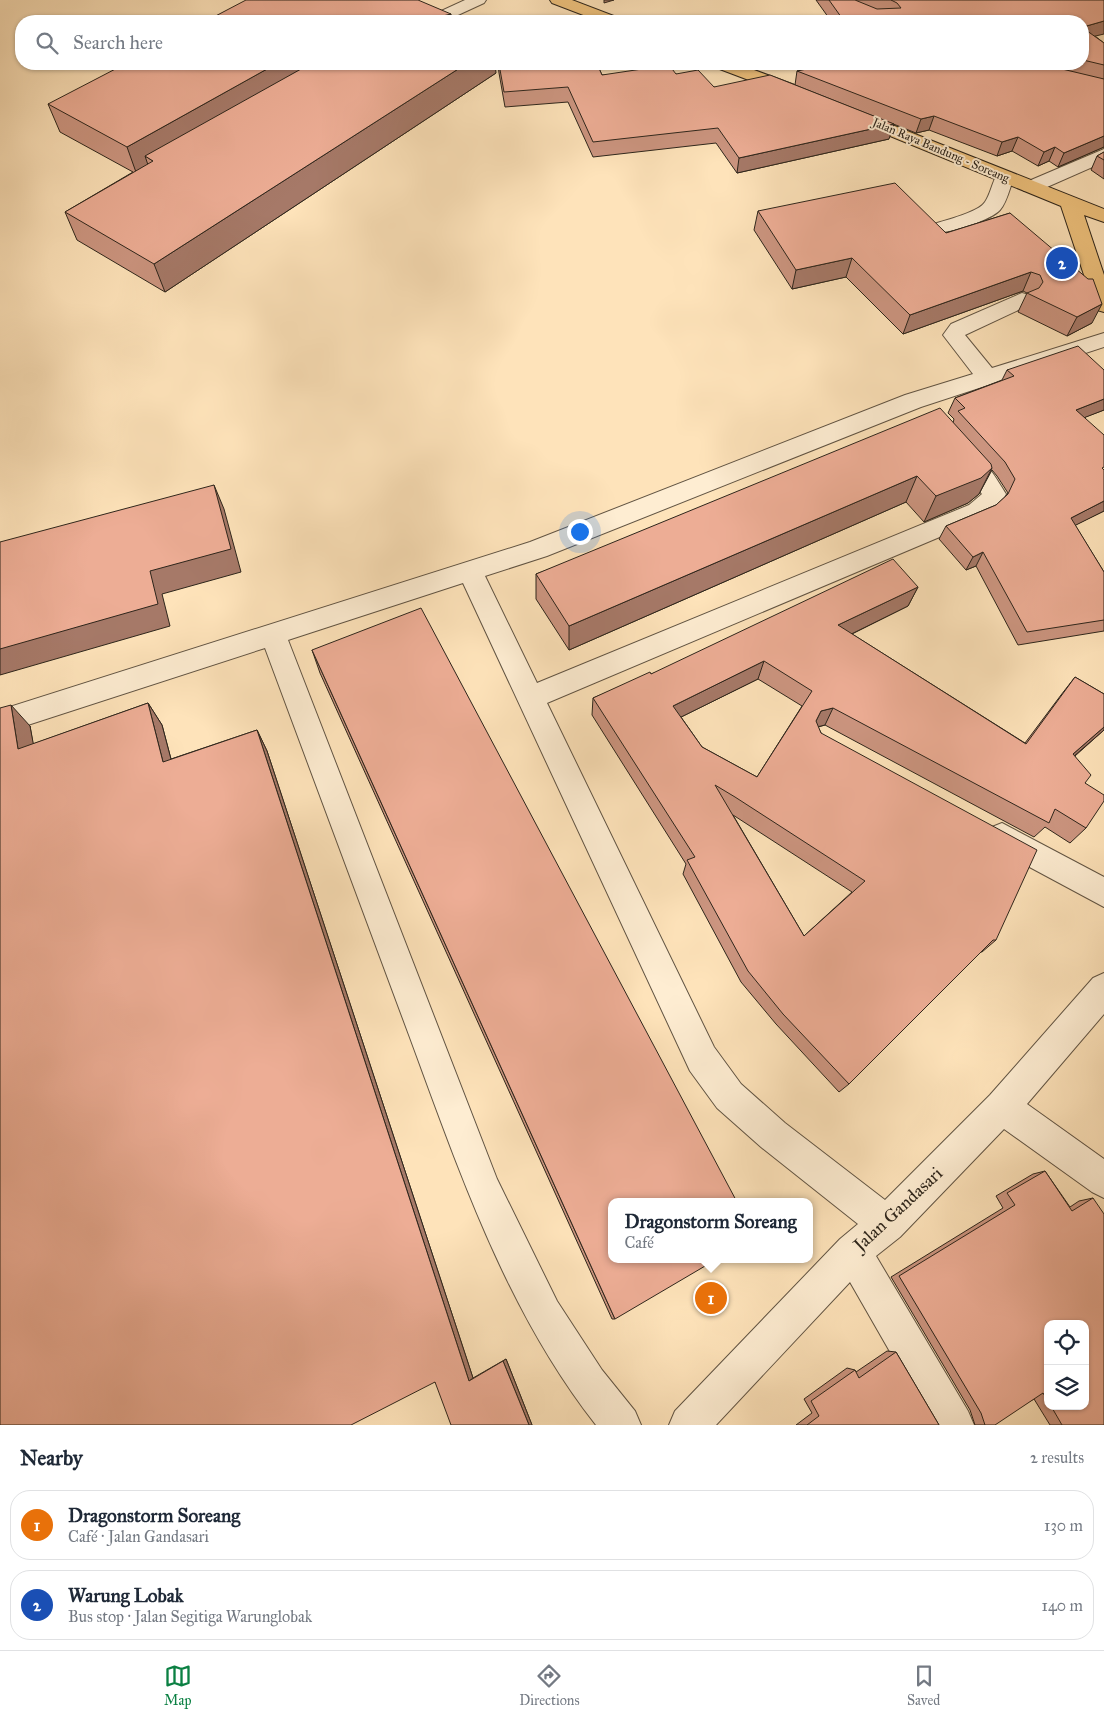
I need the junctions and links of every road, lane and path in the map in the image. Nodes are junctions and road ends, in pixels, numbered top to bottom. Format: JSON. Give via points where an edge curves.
{"nodes":[{"id":1,"x":478,"y":0,"type":"edge"},
{"id":2,"x":558,"y":0,"type":"edge"},
{"id":3,"x":445,"y":15,"type":"edge"},
{"id":4,"x":597,"y":15,"type":"edge"},
{"id":5,"x":739,"y":70,"type":"edge"},
{"id":6,"x":813,"y":98,"type":"edge"},
{"id":7,"x":840,"y":109,"type":"edge"},
{"id":8,"x":1104,"y":155,"type":"edge"},
{"id":9,"x":1005,"y":177,"type":"junction"},
{"id":10,"x":1031,"y":187,"type":"junction"},
{"id":11,"x":1070,"y":203,"type":"junction"},
{"id":12,"x":1104,"y":216,"type":"edge"},
{"id":13,"x":941,"y":228,"type":"edge"},
{"id":14,"x":1022,"y":300,"type":"edge"},
{"id":15,"x":1104,"y":305,"type":"edge"},
{"id":16,"x":1104,"y":340,"type":"edge"},
{"id":17,"x":987,"y":377,"type":"junction"},
{"id":18,"x":913,"y":401,"type":"junction"},
{"id":19,"x":470,"y":571,"type":"junction"},
{"id":20,"x":273,"y":634,"type":"junction"},
{"id":21,"x":530,"y":698,"type":"junction"},
{"id":22,"x":0,"y":722,"type":"edge"},
{"id":23,"x":982,"y":826,"type":"edge"},
{"id":24,"x":1104,"y":894,"type":"edge"},
{"id":25,"x":1104,"y":989,"type":"edge"},
{"id":26,"x":1002,"y":1107,"type":"junction"},
{"id":27,"x":1104,"y":1180,"type":"edge"},
{"id":28,"x":887,"y":1224,"type":"junction"},
{"id":29,"x":852,"y":1252,"type":"junction"},
{"id":30,"x":620,"y":1425,"type":"edge"},
{"id":31,"x":689,"y":1425,"type":"edge"},
{"id":32,"x":954,"y":1425,"type":"edge"}],
"edges":[{"from":1,"to":3,"type":"street"},
{"from":2,"to":4,"type":"main road"},
{"from":5,"to":6,"type":"main road"},
{"from":7,"to":9,"type":"main road","name":"Jalan Raya Bandung - Soreang"},
{"from":8,"to":10,"type":"street"},
{"from":9,"to":10,"type":"main road","name":"Jalan Raya Bandung - Soreang"},
{"from":9,"to":13,"type":"street","via":[[993,206]]},
{"from":10,"to":11,"type":"main road","name":"Jalan Raya Bandung - Soreang"},
{"from":11,"to":12,"type":"main road","name":"Jalan Raya Bandung - Soreang"},
{"from":11,"to":15,"type":"main road"},
{"from":14,"to":17,"type":"street","via":[[958,330],[954,335]]},
{"from":16,"to":17,"type":"street"},
{"from":17,"to":18,"type":"street"},
{"from":18,"to":19,"type":"street","via":[[538,549]]},
{"from":18,"to":21,"type":"street","via":[[992,489],[991,501],[978,511]]},
{"from":19,"to":20,"type":"street"},
{"from":19,"to":21,"type":"street"},
{"from":20,"to":22,"type":"street"},
{"from":20,"to":30,"type":"street","via":[[483,1188],[544,1314],[588,1384]]},
{"from":21,"to":28,"type":"street","via":[[702,1059],[729,1096],[772,1135]]},
{"from":23,"to":24,"type":"street"},
{"from":25,"to":26,"type":"street","name":"Jalan Gandasari"},
{"from":26,"to":27,"type":"street"},
{"from":26,"to":28,"type":"street","name":"Jalan Gandasari"},
{"from":28,"to":29,"type":"street","name":"Jalan Gandasari"},
{"from":29,"to":31,"type":"street","name":"Jalan Gandasari"},
{"from":29,"to":32,"type":"street"}]}
